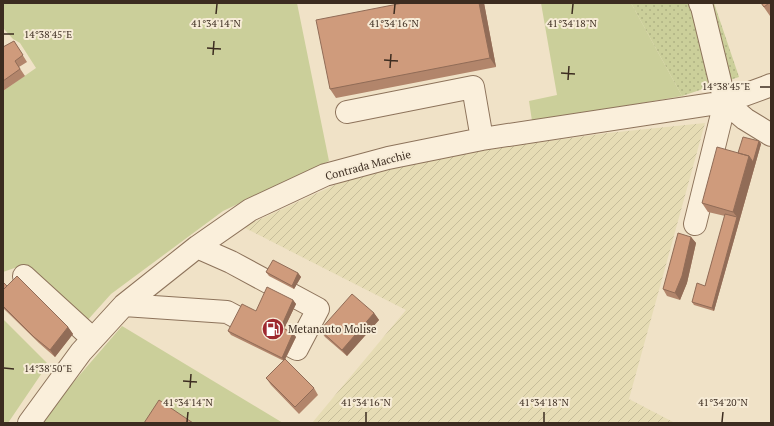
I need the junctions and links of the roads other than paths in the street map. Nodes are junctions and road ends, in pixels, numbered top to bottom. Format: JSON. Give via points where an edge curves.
{"nodes":[{"id":1,"x":700,"y":3,"type":"edge"},
{"id":2,"x":771,"y":85,"type":"edge"},
{"id":3,"x":725,"y":102,"type":"junction"},
{"id":4,"x":347,"y":112,"type":"dead end"},
{"id":5,"x":771,"y":135,"type":"edge"},
{"id":6,"x":482,"y":139,"type":"junction"},
{"id":7,"x":695,"y":224,"type":"dead end"},
{"id":8,"x":197,"y":247,"type":"junction"},
{"id":9,"x":24,"y":276,"type":"dead end"},
{"id":10,"x":124,"y":305,"type":"junction"},
{"id":11,"x":93,"y":338,"type":"junction"},
{"id":12,"x":29,"y":423,"type":"edge"}],
"edges":[{"from":1,"to":3,"type":"street"},
{"from":2,"to":3,"type":"street","name":"Contrada Macchie"},
{"from":3,"to":5,"type":"street","via":[[745,119]]},
{"from":3,"to":6,"type":"street","name":"Contrada Macchie"},
{"from":3,"to":7,"type":"street"},
{"from":4,"to":6,"type":"street","via":[[473,87]]},
{"from":6,"to":8,"type":"street","name":"Contrada Macchie","via":[[388,158],[325,175],[250,210]]},
{"from":8,"to":10,"type":"street","name":"Contrada Macchie"},
{"from":8,"to":10,"type":"street","via":[[231,262],[318,309],[297,349],[227,312]]},
{"from":9,"to":11,"type":"street"},
{"from":10,"to":11,"type":"street","name":"Contrada Macchie"},
{"from":11,"to":12,"type":"street","name":"Contrada Macchie"}]}
